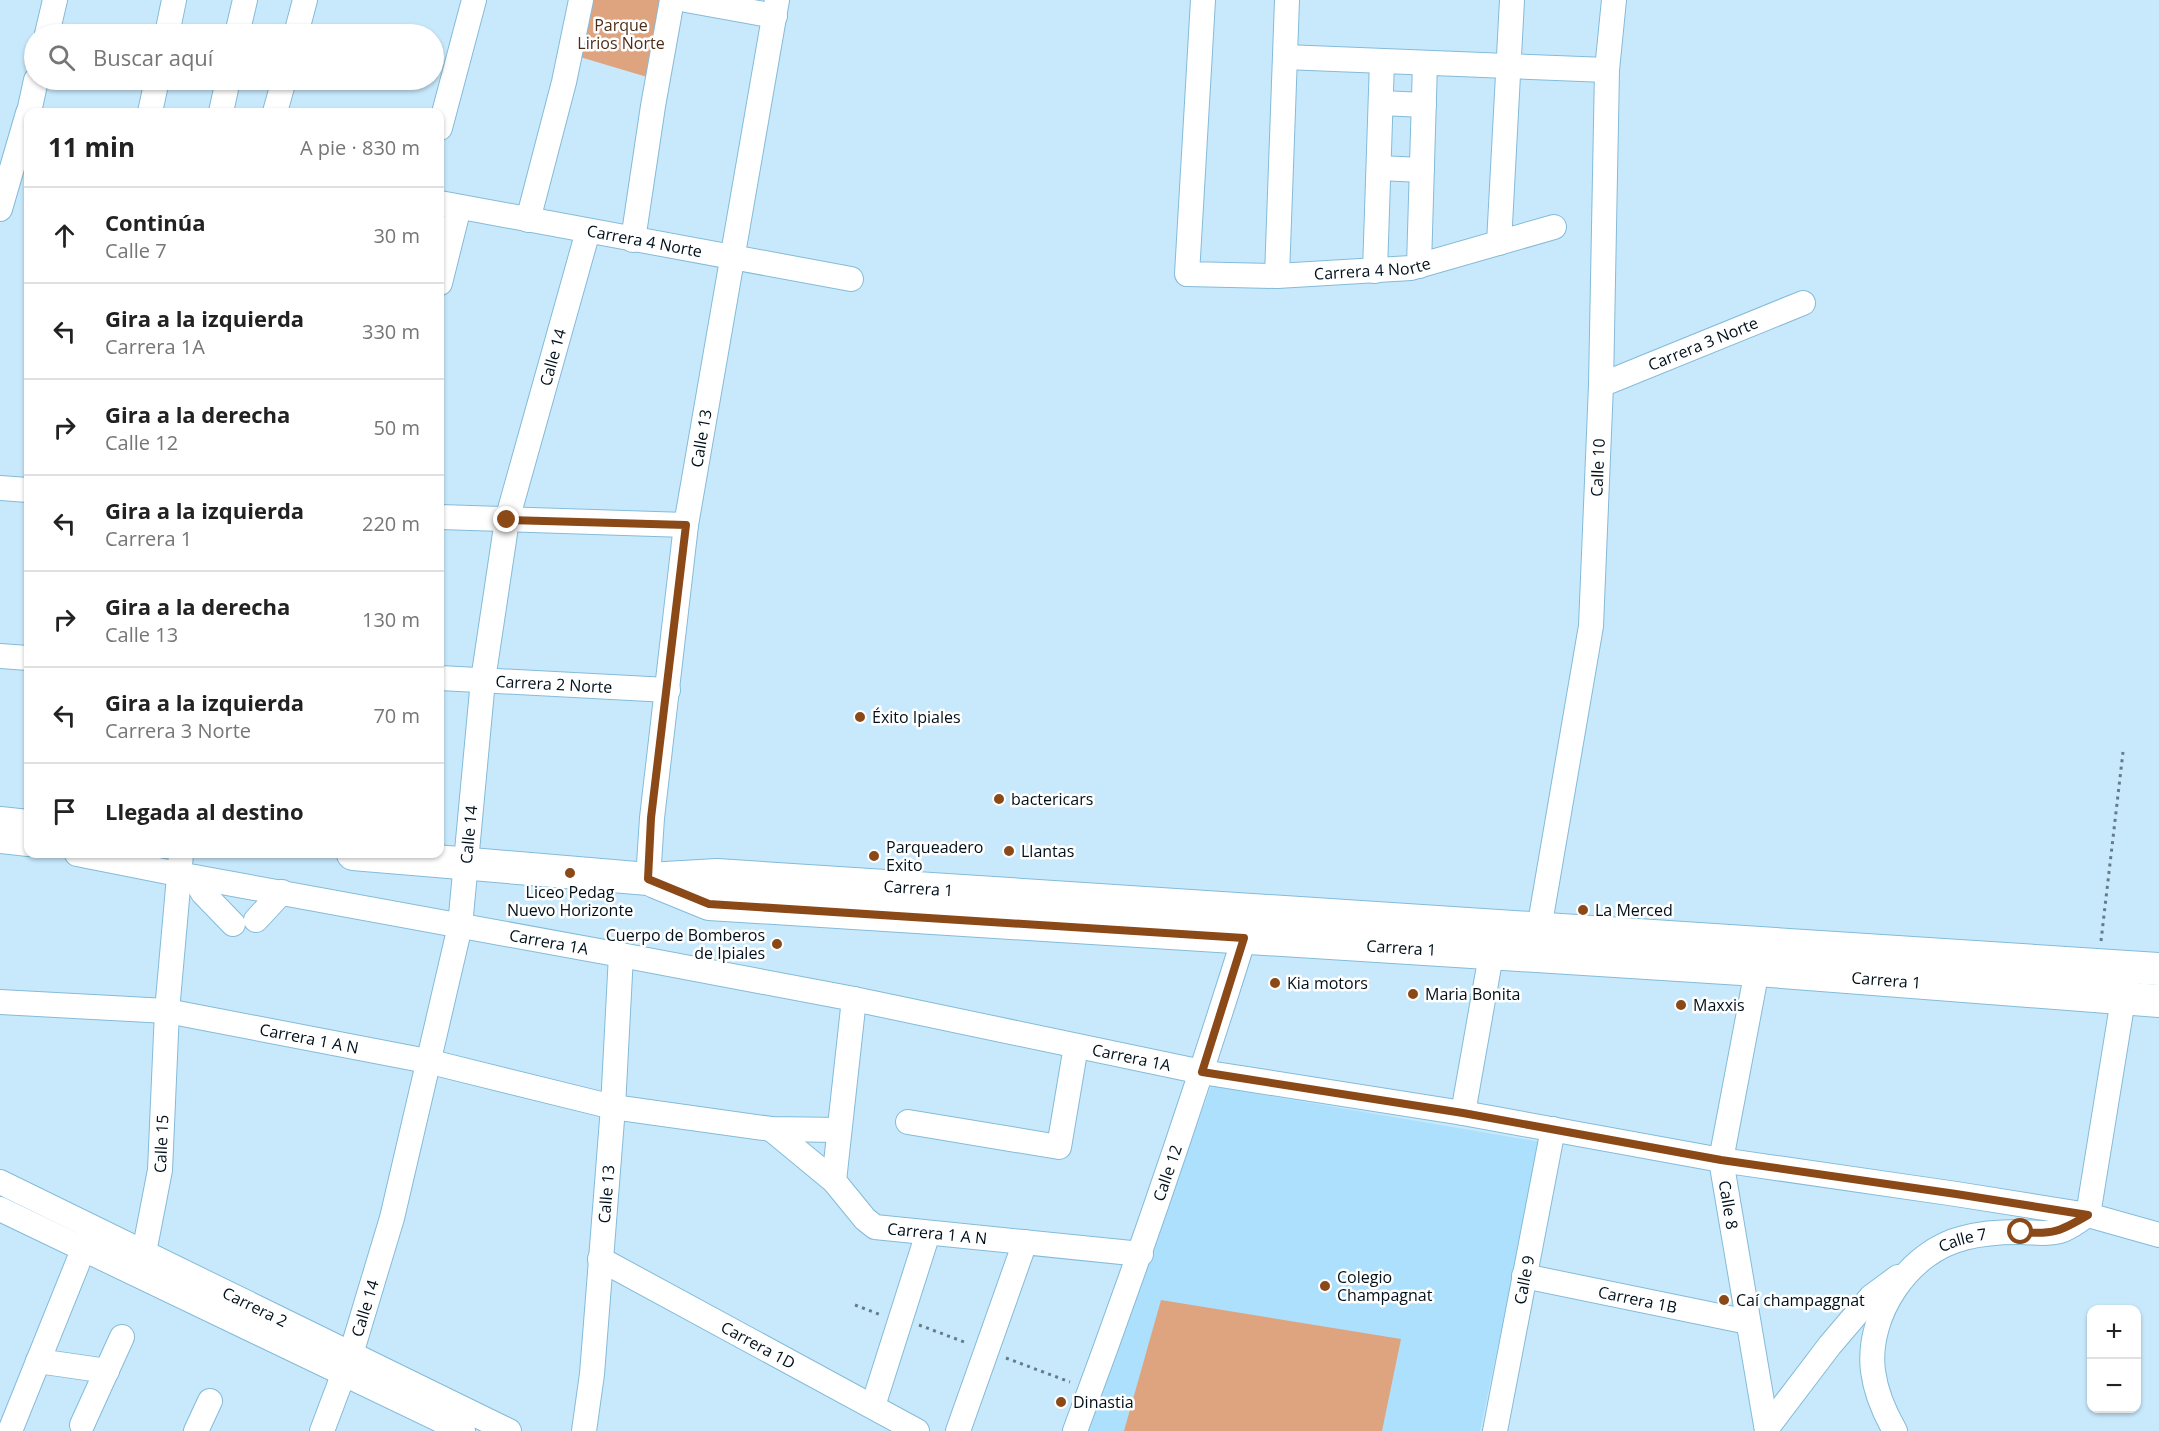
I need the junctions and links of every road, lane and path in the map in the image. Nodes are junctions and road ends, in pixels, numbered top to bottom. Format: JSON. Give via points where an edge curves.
{"nodes":[{"id":1,"x":55,"y":0,"type":"edge"},
{"id":2,"x":174,"y":0,"type":"edge"},
{"id":3,"x":245,"y":0,"type":"edge"},
{"id":4,"x":305,"y":0,"type":"edge"},
{"id":5,"x":474,"y":0,"type":"edge"},
{"id":6,"x":581,"y":0,"type":"edge"},
{"id":7,"x":672,"y":0,"type":"edge"},
{"id":8,"x":686,"y":0,"type":"edge"},
{"id":9,"x":1203,"y":0,"type":"edge"},
{"id":10,"x":1287,"y":0,"type":"edge"},
{"id":11,"x":1512,"y":0,"type":"edge"},
{"id":12,"x":1614,"y":0,"type":"edge"},
{"id":13,"x":776,"y":8,"type":"edge"},
{"id":14,"x":49,"y":24,"type":"edge"},
{"id":15,"x":169,"y":24,"type":"edge"},
{"id":16,"x":239,"y":24,"type":"edge"},
{"id":17,"x":299,"y":24,"type":"edge"},
{"id":18,"x":1285,"y":57,"type":"junction"},
{"id":19,"x":1382,"y":61,"type":"junction"},
{"id":20,"x":1425,"y":63,"type":"junction"},
{"id":21,"x":1509,"y":66,"type":"junction"},
{"id":22,"x":1607,"y":70,"type":"junction"},
{"id":23,"x":34,"y":90,"type":"edge"},
{"id":24,"x":155,"y":90,"type":"edge"},
{"id":25,"x":226,"y":90,"type":"edge"},
{"id":26,"x":281,"y":90,"type":"edge"},
{"id":27,"x":1381,"y":103,"type":"junction"},
{"id":28,"x":1424,"y":105,"type":"junction"},
{"id":29,"x":31,"y":108,"type":"edge"},
{"id":30,"x":151,"y":108,"type":"edge"},
{"id":31,"x":222,"y":108,"type":"edge"},
{"id":32,"x":276,"y":108,"type":"edge"},
{"id":33,"x":444,"y":113,"type":"edge"},
{"id":34,"x":24,"y":134,"type":"edge"},
{"id":35,"x":1379,"y":168,"type":"junction"},
{"id":36,"x":1422,"y":170,"type":"junction"},
{"id":37,"x":449,"y":205,"type":"edge"},
{"id":38,"x":0,"y":209,"type":"edge"},
{"id":39,"x":528,"y":220,"type":"junction"},
{"id":40,"x":1554,"y":227,"type":"dead end"},
{"id":41,"x":588,"y":231,"type":"junction"},
{"id":42,"x":633,"y":240,"type":"junction"},
{"id":43,"x":1499,"y":243,"type":"junction"},
{"id":44,"x":444,"y":248,"type":"edge"},
{"id":45,"x":732,"y":258,"type":"junction"},
{"id":46,"x":1419,"y":266,"type":"junction"},
{"id":47,"x":1375,"y":271,"type":"junction"},
{"id":48,"x":1277,"y":276,"type":"junction"},
{"id":49,"x":851,"y":279,"type":"dead end"},
{"id":50,"x":1803,"y":303,"type":"dead end"},
{"id":51,"x":1601,"y":385,"type":"junction"},
{"id":52,"x":0,"y":488,"type":"edge"},
{"id":53,"x":24,"y":490,"type":"edge"},
{"id":54,"x":444,"y":517,"type":"edge"},
{"id":55,"x":507,"y":520,"type":"junction"},
{"id":56,"x":686,"y":525,"type":"junction"},
{"id":57,"x":0,"y":656,"type":"edge"},
{"id":58,"x":24,"y":658,"type":"edge"},
{"id":59,"x":444,"y":678,"type":"edge"},
{"id":60,"x":483,"y":680,"type":"junction"},
{"id":61,"x":668,"y":690,"type":"junction"},
{"id":62,"x":2123,"y":752,"type":"dead end"},
{"id":63,"x":0,"y":823,"type":"edge"},
{"id":64,"x":24,"y":826,"type":"edge"},
{"id":65,"x":0,"y":841,"type":"edge"},
{"id":66,"x":24,"y":844,"type":"edge"},
{"id":67,"x":108,"y":858,"type":"edge"},
{"id":68,"x":403,"y":858,"type":"edge"},
{"id":69,"x":465,"y":863,"type":"junction"},
{"id":70,"x":185,"y":868,"type":"edge"},
{"id":71,"x":648,"y":879,"type":"junction"},
{"id":72,"x":282,"y":892,"type":"junction"},
{"id":73,"x":1246,"y":924,"type":"junction"},
{"id":74,"x":459,"y":926,"type":"junction"},
{"id":75,"x":1539,"y":930,"type":"junction"},
{"id":76,"x":1494,"y":940,"type":"junction"},
{"id":77,"x":2100,"y":946,"type":"dead end"},
{"id":78,"x":621,"y":955,"type":"junction"},
{"id":79,"x":1758,"y":957,"type":"junction"},
{"id":80,"x":2127,"y":967,"type":"junction"},
{"id":81,"x":2159,"y":969,"type":"edge"},
{"id":82,"x":854,"y":999,"type":"junction"},
{"id":83,"x":2124,"y":999,"type":"junction"},
{"id":84,"x":2159,"y":1001,"type":"edge"},
{"id":85,"x":0,"y":1002,"type":"edge"},
{"id":86,"x":167,"y":1011,"type":"junction"},
{"id":87,"x":1076,"y":1046,"type":"junction"},
{"id":88,"x":427,"y":1061,"type":"junction"},
{"id":89,"x":1202,"y":1072,"type":"junction"},
{"id":90,"x":613,"y":1107,"type":"junction"},
{"id":91,"x":1463,"y":1113,"type":"junction"},
{"id":92,"x":908,"y":1122,"type":"dead end"},
{"id":93,"x":771,"y":1129,"type":"junction"},
{"id":94,"x":1553,"y":1129,"type":"junction"},
{"id":95,"x":839,"y":1130,"type":"junction"},
{"id":96,"x":1721,"y":1160,"type":"junction"},
{"id":97,"x":834,"y":1181,"type":"junction"},
{"id":98,"x":0,"y":1182,"type":"edge"},
{"id":99,"x":0,"y":1209,"type":"edge"},
{"id":100,"x":2088,"y":1215,"type":"junction"},
{"id":101,"x":928,"y":1233,"type":"junction"},
{"id":102,"x":2159,"y":1235,"type":"edge"},
{"id":103,"x":88,"y":1238,"type":"junction"},
{"id":104,"x":1025,"y":1242,"type":"junction"},
{"id":105,"x":1141,"y":1254,"type":"junction"},
{"id":106,"x":600,"y":1259,"type":"junction"},
{"id":107,"x":142,"y":1264,"type":"junction"},
{"id":108,"x":1913,"y":1267,"type":"junction"},
{"id":109,"x":1524,"y":1276,"type":"junction"},
{"id":110,"x":855,"y":1305,"type":"dead end"},
{"id":111,"x":900,"y":1322,"type":"junction"},
{"id":112,"x":1748,"y":1322,"type":"junction"},
{"id":113,"x":122,"y":1337,"type":"dead end"},
{"id":114,"x":38,"y":1361,"type":"junction"},
{"id":115,"x":347,"y":1364,"type":"junction"},
{"id":116,"x":107,"y":1371,"type":"junction"},
{"id":117,"x":210,"y":1401,"type":"dead end"},
{"id":118,"x":873,"y":1406,"type":"junction"},
{"id":119,"x":82,"y":1425,"type":"dead end"},
{"id":120,"x":1767,"y":1430,"type":"edge"},
{"id":121,"x":10,"y":1431,"type":"edge"},
{"id":122,"x":196,"y":1431,"type":"edge"},
{"id":123,"x":322,"y":1431,"type":"edge"},
{"id":124,"x":463,"y":1431,"type":"edge"},
{"id":125,"x":509,"y":1431,"type":"edge"},
{"id":126,"x":584,"y":1431,"type":"edge"},
{"id":127,"x":917,"y":1431,"type":"edge"},
{"id":128,"x":958,"y":1431,"type":"edge"},
{"id":129,"x":1076,"y":1431,"type":"edge"},
{"id":130,"x":1495,"y":1431,"type":"edge"},
{"id":131,"x":1895,"y":1431,"type":"edge"}],
"edges":[{"from":1,"to":14,"type":"street"},
{"from":2,"to":15,"type":"street"},
{"from":3,"to":16,"type":"street"},
{"from":4,"to":17,"type":"street"},
{"from":5,"to":33,"type":"street"},
{"from":6,"to":39,"type":"street"},
{"from":7,"to":42,"type":"street"},
{"from":8,"to":13,"type":"street"},
{"from":9,"to":48,"type":"street","name":"Carrera 4 Norte","via":[[1187,274]]},
{"from":10,"to":18,"type":"street"},
{"from":11,"to":21,"type":"street"},
{"from":12,"to":22,"type":"street","name":"Calle 10"},
{"from":13,"to":45,"type":"street","name":"Calle 13"},
{"from":18,"to":19,"type":"street"},
{"from":18,"to":48,"type":"street"},
{"from":19,"to":20,"type":"street"},
{"from":19,"to":27,"type":"street"},
{"from":20,"to":21,"type":"street"},
{"from":20,"to":28,"type":"street"},
{"from":21,"to":22,"type":"street"},
{"from":21,"to":43,"type":"street"},
{"from":22,"to":51,"type":"street","name":"Calle 10"},
{"from":23,"to":29,"type":"street"},
{"from":24,"to":30,"type":"street"},
{"from":25,"to":31,"type":"street"},
{"from":26,"to":32,"type":"street"},
{"from":27,"to":28,"type":"street"},
{"from":27,"to":35,"type":"street"},
{"from":28,"to":36,"type":"street"},
{"from":34,"to":38,"type":"street"},
{"from":35,"to":36,"type":"street"},
{"from":35,"to":47,"type":"street"},
{"from":36,"to":46,"type":"street"},
{"from":37,"to":39,"type":"street","name":"Carrera 4 Norte"},
{"from":37,"to":44,"type":"street"},
{"from":39,"to":41,"type":"street","name":"Carrera 4 Norte"},
{"from":40,"to":43,"type":"street","name":"Carrera 4 Norte"},
{"from":41,"to":42,"type":"street","name":"Carrera 4 Norte"},
{"from":41,"to":55,"type":"street","name":"Calle 14"},
{"from":42,"to":45,"type":"street","name":"Carrera 4 Norte"},
{"from":43,"to":46,"type":"street","name":"Carrera 4 Norte"},
{"from":45,"to":49,"type":"street","name":"Carrera 4 Norte"},
{"from":45,"to":56,"type":"street","name":"Calle 13"},
{"from":46,"to":47,"type":"street","name":"Carrera 4 Norte"},
{"from":47,"to":48,"type":"street","name":"Carrera 4 Norte"},
{"from":50,"to":51,"type":"street","name":"Carrera 3 Norte"},
{"from":51,"to":75,"type":"street","name":"Calle 10","via":[[1591,626]]},
{"from":52,"to":53,"type":"street"},
{"from":54,"to":55,"type":"street"},
{"from":55,"to":56,"type":"street"},
{"from":55,"to":60,"type":"street","name":"Calle 14"},
{"from":56,"to":61,"type":"street","name":"Calle 13"},
{"from":57,"to":58,"type":"street"},
{"from":59,"to":60,"type":"street","name":"Carrera 2 Norte"},
{"from":60,"to":61,"type":"street","name":"Carrera 2 Norte"},
{"from":60,"to":69,"type":"street","name":"Calle 14"},
{"from":61,"to":71,"type":"street","name":"Calle 13","via":[[651,818]]},
{"from":62,"to":77,"type":"path"},
{"from":63,"to":64,"type":"main road"},
{"from":65,"to":66,"type":"street"},
{"from":67,"to":70,"type":"street"},
{"from":68,"to":69,"type":"main road","name":"Carrera 1"},
{"from":69,"to":71,"type":"main road","name":"Carrera 1"},
{"from":69,"to":74,"type":"street","name":"Calle 14"},
{"from":70,"to":72,"type":"street","name":"Carrera 1A"},
{"from":70,"to":72,"type":"street","via":[[203,893],[244,922]]},
{"from":70,"to":86,"type":"street","name":"Calle 15"},
{"from":71,"to":73,"type":"main road","name":"Carrera 1","via":[[709,904],[861,899]]},
{"from":72,"to":74,"type":"street","name":"Carrera 1A"},
{"from":73,"to":76,"type":"main road","name":"Carrera 1"},
{"from":73,"to":89,"type":"street","name":"Calle 12"},
{"from":74,"to":78,"type":"street","name":"Carrera 1A"},
{"from":74,"to":88,"type":"street","name":"Calle 14"},
{"from":75,"to":76,"type":"main road","name":"Carrera 1"},
{"from":75,"to":79,"type":"main road","name":"Carrera 1"},
{"from":76,"to":79,"type":"main road","name":"Carrera 1"},
{"from":76,"to":91,"type":"street"},
{"from":78,"to":82,"type":"street","name":"Carrera 1A"},
{"from":78,"to":90,"type":"street","name":"Calle 13"},
{"from":79,"to":80,"type":"main road","name":"Carrera 1"},
{"from":79,"to":83,"type":"main road","name":"Carrera 1"},
{"from":79,"to":96,"type":"street","name":"Calle 8"},
{"from":80,"to":81,"type":"main road","name":"Carrera 1"},
{"from":80,"to":83,"type":"street"},
{"from":82,"to":87,"type":"street","name":"Carrera 1A"},
{"from":82,"to":95,"type":"street"},
{"from":83,"to":84,"type":"main road","name":"Carrera 1"},
{"from":83,"to":100,"type":"street"},
{"from":85,"to":86,"type":"street","name":"Carrera 1 A N"},
{"from":86,"to":88,"type":"street","name":"Carrera 1 A N"},
{"from":86,"to":107,"type":"street","name":"Calle 15","via":[[160,1170]]},
{"from":87,"to":89,"type":"street","name":"Carrera 1A"},
{"from":87,"to":92,"type":"street","via":[[1059,1147]]},
{"from":88,"to":90,"type":"street","name":"Carrera 1 A N"},
{"from":88,"to":115,"type":"street","name":"Calle 14","via":[[392,1218]]},
{"from":89,"to":91,"type":"street","name":"Carrera 1A"},
{"from":89,"to":105,"type":"street","name":"Calle 12"},
{"from":90,"to":93,"type":"street","name":"Carrera 1 A N"},
{"from":90,"to":106,"type":"street","name":"Calle 13"},
{"from":91,"to":94,"type":"street","name":"Carrera 1A"},
{"from":93,"to":95,"type":"street","name":"Carrera 1 A N"},
{"from":93,"to":97,"type":"street","name":"Carrera 1 A N"},
{"from":94,"to":96,"type":"street","name":"Carrera 1A"},
{"from":94,"to":109,"type":"street","name":"Calle 9"},
{"from":95,"to":97,"type":"street"},
{"from":96,"to":100,"type":"street","name":"Carrera 1A"},
{"from":96,"to":112,"type":"street","name":"Calle 8"},
{"from":97,"to":101,"type":"street","name":"Carrera 1 A N","via":[[875,1227]]},
{"from":98,"to":103,"type":"street","name":"Carrera 2"},
{"from":99,"to":103,"type":"street","name":"Carrera 2"},
{"from":100,"to":102,"type":"street","name":"Carrera 1A"},
{"from":100,"to":108,"type":"street","name":"Calle 7","via":[[2061,1231],[1962,1238],[1934,1251]]},
{"from":101,"to":104,"type":"street","name":"Carrera 1 A N"},
{"from":101,"to":111,"type":"street"},
{"from":103,"to":107,"type":"street","name":"Carrera 2"},
{"from":103,"to":114,"type":"street"},
{"from":104,"to":105,"type":"street","name":"Carrera 1 A N"},
{"from":104,"to":128,"type":"street"},
{"from":105,"to":129,"type":"street","name":"Calle 12"},
{"from":106,"to":118,"type":"street","name":"Carrera 1D"},
{"from":106,"to":126,"type":"street","name":"Calle 13"},
{"from":107,"to":115,"type":"street","name":"Carrera 2"},
{"from":108,"to":120,"type":"street","via":[[1871,1296]]},
{"from":108,"to":131,"type":"street","name":"Calle 7","via":[[1891,1294],[1873,1345],[1880,1404]]},
{"from":109,"to":112,"type":"street","name":"Carrera 1B"},
{"from":109,"to":130,"type":"street","name":"Calle 9"},
{"from":110,"to":111,"type":"path"},
{"from":111,"to":118,"type":"street"},
{"from":112,"to":120,"type":"street","name":"Calle 8"},
{"from":113,"to":116,"type":"street"},
{"from":114,"to":116,"type":"street"},
{"from":114,"to":121,"type":"street"},
{"from":115,"to":123,"type":"street","name":"Calle 14"},
{"from":115,"to":124,"type":"street","name":"Carrera 2"},
{"from":115,"to":125,"type":"street","name":"Carrera 2"},
{"from":116,"to":119,"type":"street"},
{"from":117,"to":122,"type":"street"},
{"from":118,"to":127,"type":"street","name":"Carrera 1D"}]}
